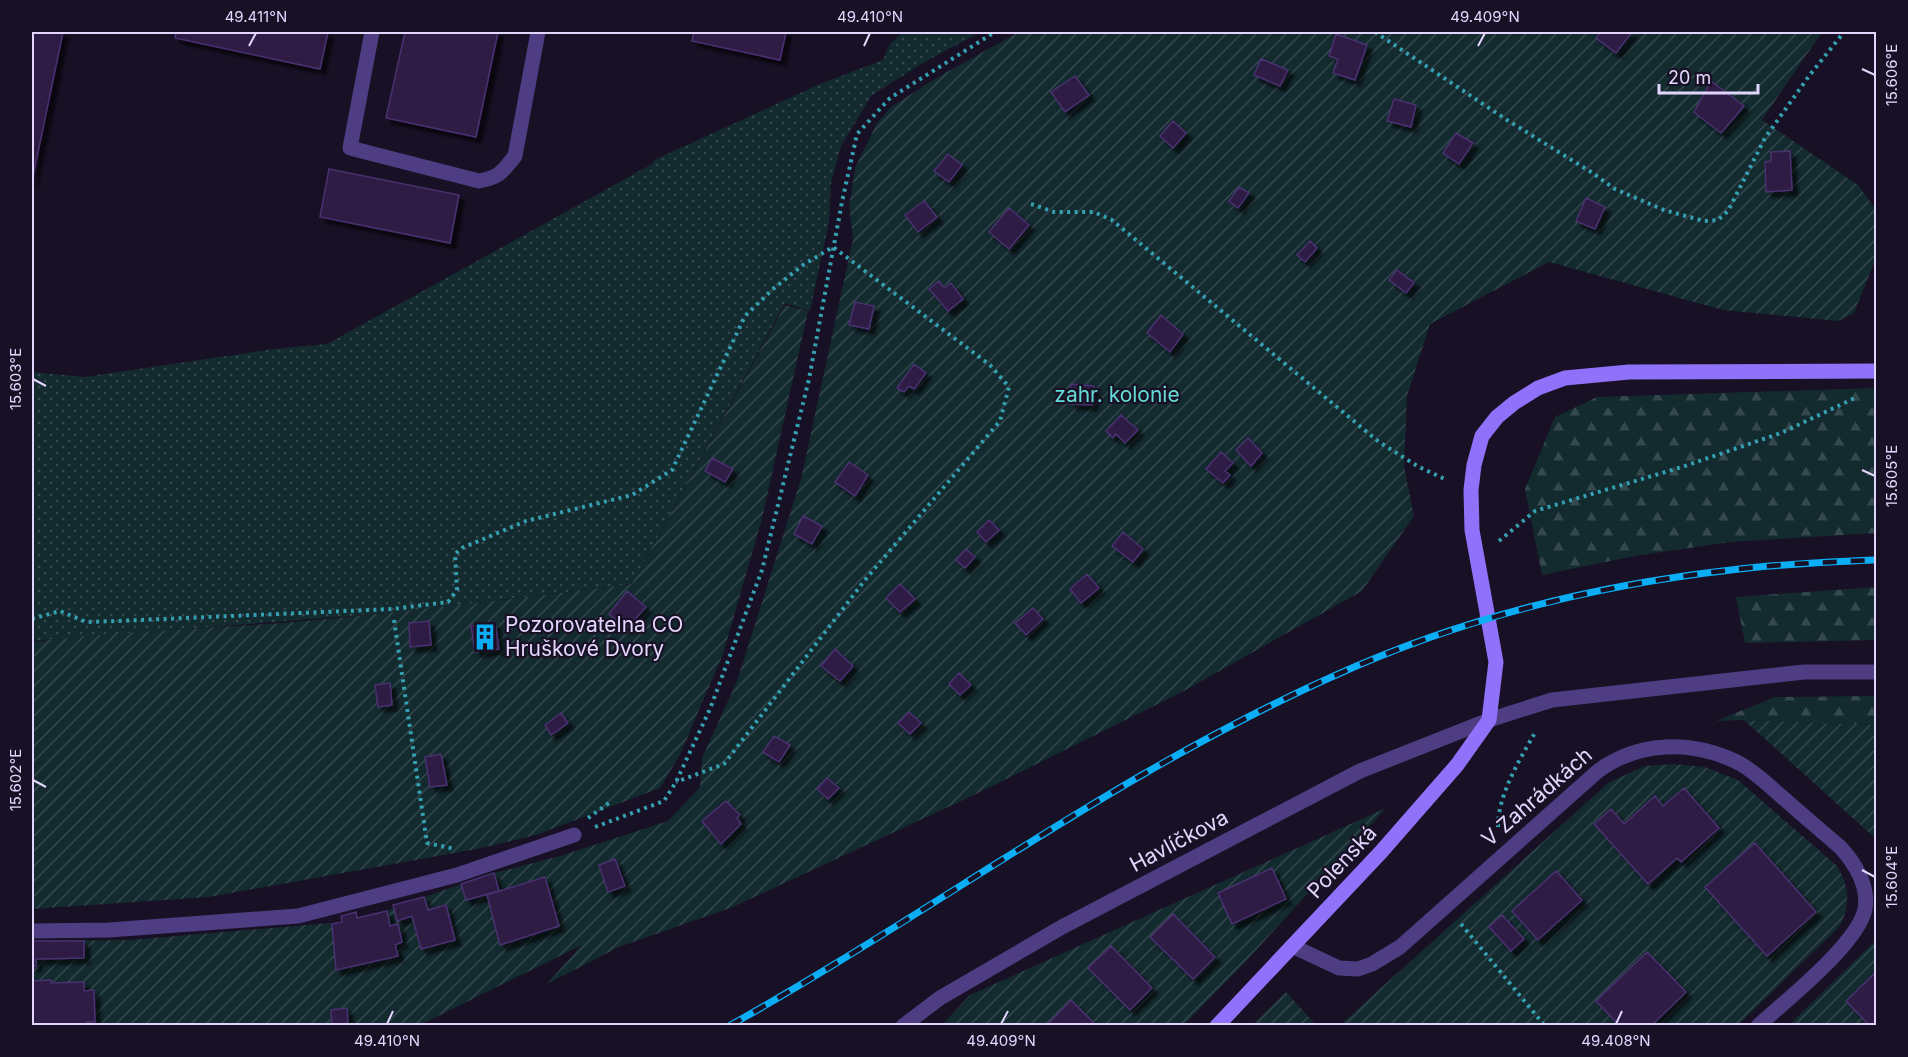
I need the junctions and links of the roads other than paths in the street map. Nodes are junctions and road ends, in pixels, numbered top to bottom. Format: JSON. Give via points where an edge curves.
{"nodes":[{"id":1,"x":372,"y":32,"type":"edge"},
{"id":2,"x":538,"y":32,"type":"edge"},
{"id":3,"x":1876,"y":372,"type":"edge"},
{"id":4,"x":1876,"y":672,"type":"edge"},
{"id":5,"x":1489,"y":720,"type":"junction"},
{"id":6,"x":574,"y":835,"type":"road end"},
{"id":7,"x":32,"y":931,"type":"edge"},
{"id":8,"x":1292,"y":946,"type":"junction"},
{"id":9,"x":903,"y":1026,"type":"edge"},
{"id":10,"x":1217,"y":1026,"type":"edge"},
{"id":11,"x":1758,"y":1026,"type":"edge"}],
"edges":[{"from":1,"to":2,"type":"street","via":[[350,148],[479,181],[495,178],[515,156]]},
{"from":3,"to":5,"type":"street","via":[[1629,372],[1565,378],[1538,388],[1497,417],[1482,436],[1471,490],[1472,530],[1496,662]]},
{"from":4,"to":5,"type":"street","name":"Havlíčkova","via":[[1804,672],[1552,700]]},
{"from":5,"to":8,"type":"street","name":"Polenská","via":[[1458,765]]},
{"from":5,"to":9,"type":"street","name":"Havlíčkova","via":[[1350,776],[1062,927],[940,998]]},
{"from":6,"to":7,"type":"street","via":[[457,875],[298,916],[110,930]]},
{"from":8,"to":10,"type":"street","name":"Polenská"},
{"from":8,"to":11,"type":"street","name":"V Zahrádkách","via":[[1339,968],[1358,969],[1372,964],[1400,947],[1498,857],[1615,759],[1650,747],[1692,748],[1737,762],[1758,776],[1850,857],[1863,884],[1864,911],[1850,937]]}]}
